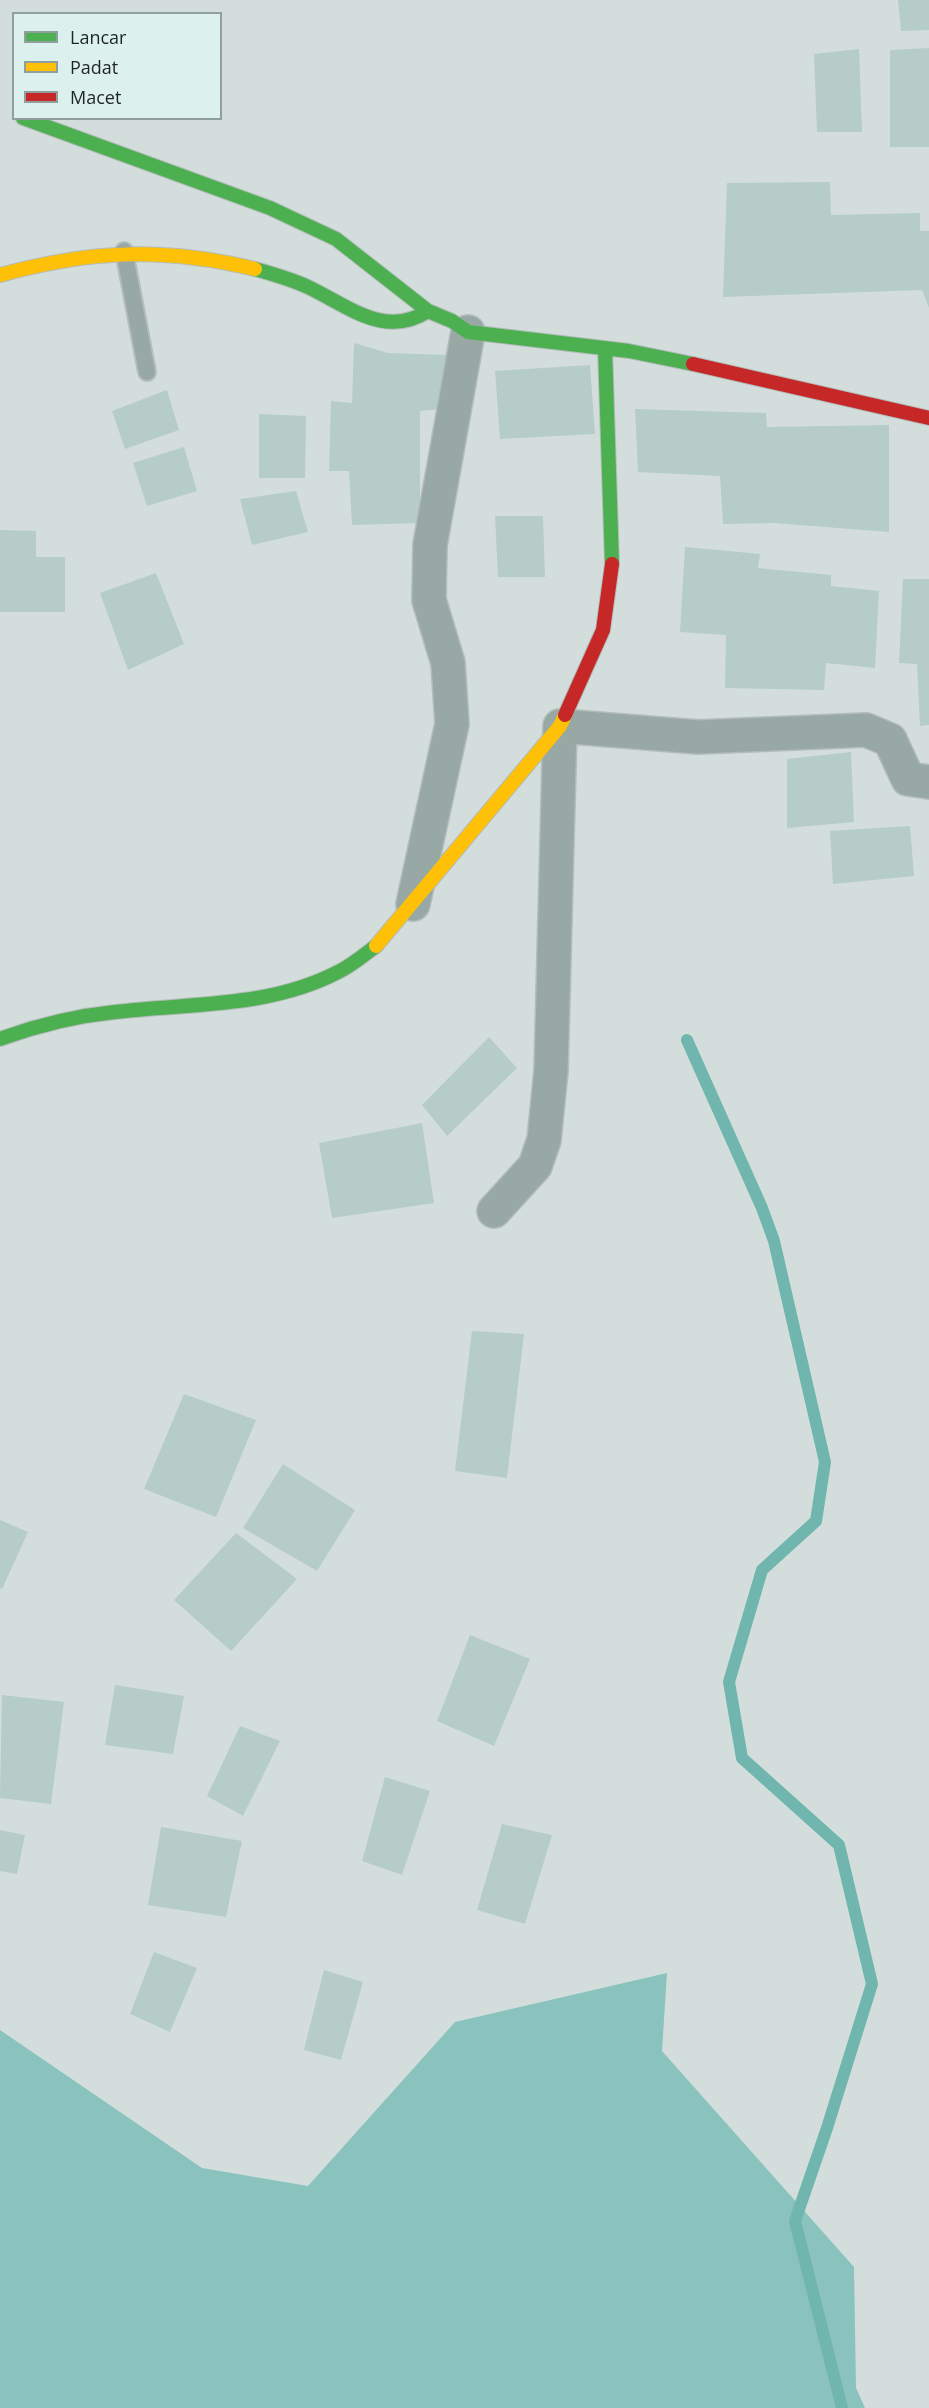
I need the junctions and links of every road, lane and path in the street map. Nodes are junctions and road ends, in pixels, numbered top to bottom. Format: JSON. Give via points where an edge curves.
{"nodes":[{"id":1,"x":28,"y":120,"type":"edge"},
{"id":2,"x":124,"y":251,"type":"junction"},
{"id":3,"x":0,"y":275,"type":"edge"},
{"id":4,"x":428,"y":311,"type":"junction"},
{"id":5,"x":468,"y":332,"type":"junction"},
{"id":6,"x":604,"y":348,"type":"junction"},
{"id":7,"x":147,"y":372,"type":"dead end"},
{"id":8,"x":929,"y":418,"type":"edge"},
{"id":9,"x":560,"y":726,"type":"junction"},
{"id":10,"x":929,"y":782,"type":"edge"},
{"id":11,"x":412,"y":904,"type":"junction"},
{"id":12,"x":0,"y":1039,"type":"edge"},
{"id":13,"x":494,"y":1211,"type":"dead end"}],
"edges":[{"from":1,"to":4,"type":"street","via":[[270,208],[336,239]]},
{"from":2,"to":3,"type":"street","via":[[78,255]]},
{"from":2,"to":4,"type":"street","via":[[166,252],[231,263],[296,281],[386,321],[402,323]]},
{"from":2,"to":7,"type":"lane"},
{"from":4,"to":5,"type":"street"},
{"from":5,"to":6,"type":"street"},
{"from":5,"to":11,"type":"street","via":[[430,545],[429,600],[447,663],[452,724]]},
{"from":6,"to":8,"type":"street","via":[[709,367]]},
{"from":6,"to":9,"type":"street","via":[[612,571],[603,630]]},
{"from":9,"to":10,"type":"street","via":[[698,736],[866,730],[890,740],[908,779]]},
{"from":9,"to":11,"type":"street"},
{"from":9,"to":13,"type":"street","via":[[552,1048],[544,1140],[535,1166]]},
{"from":11,"to":12,"type":"street","via":[[382,942],[339,972],[293,990],[249,1001],[114,1012],[52,1023]]}]}
